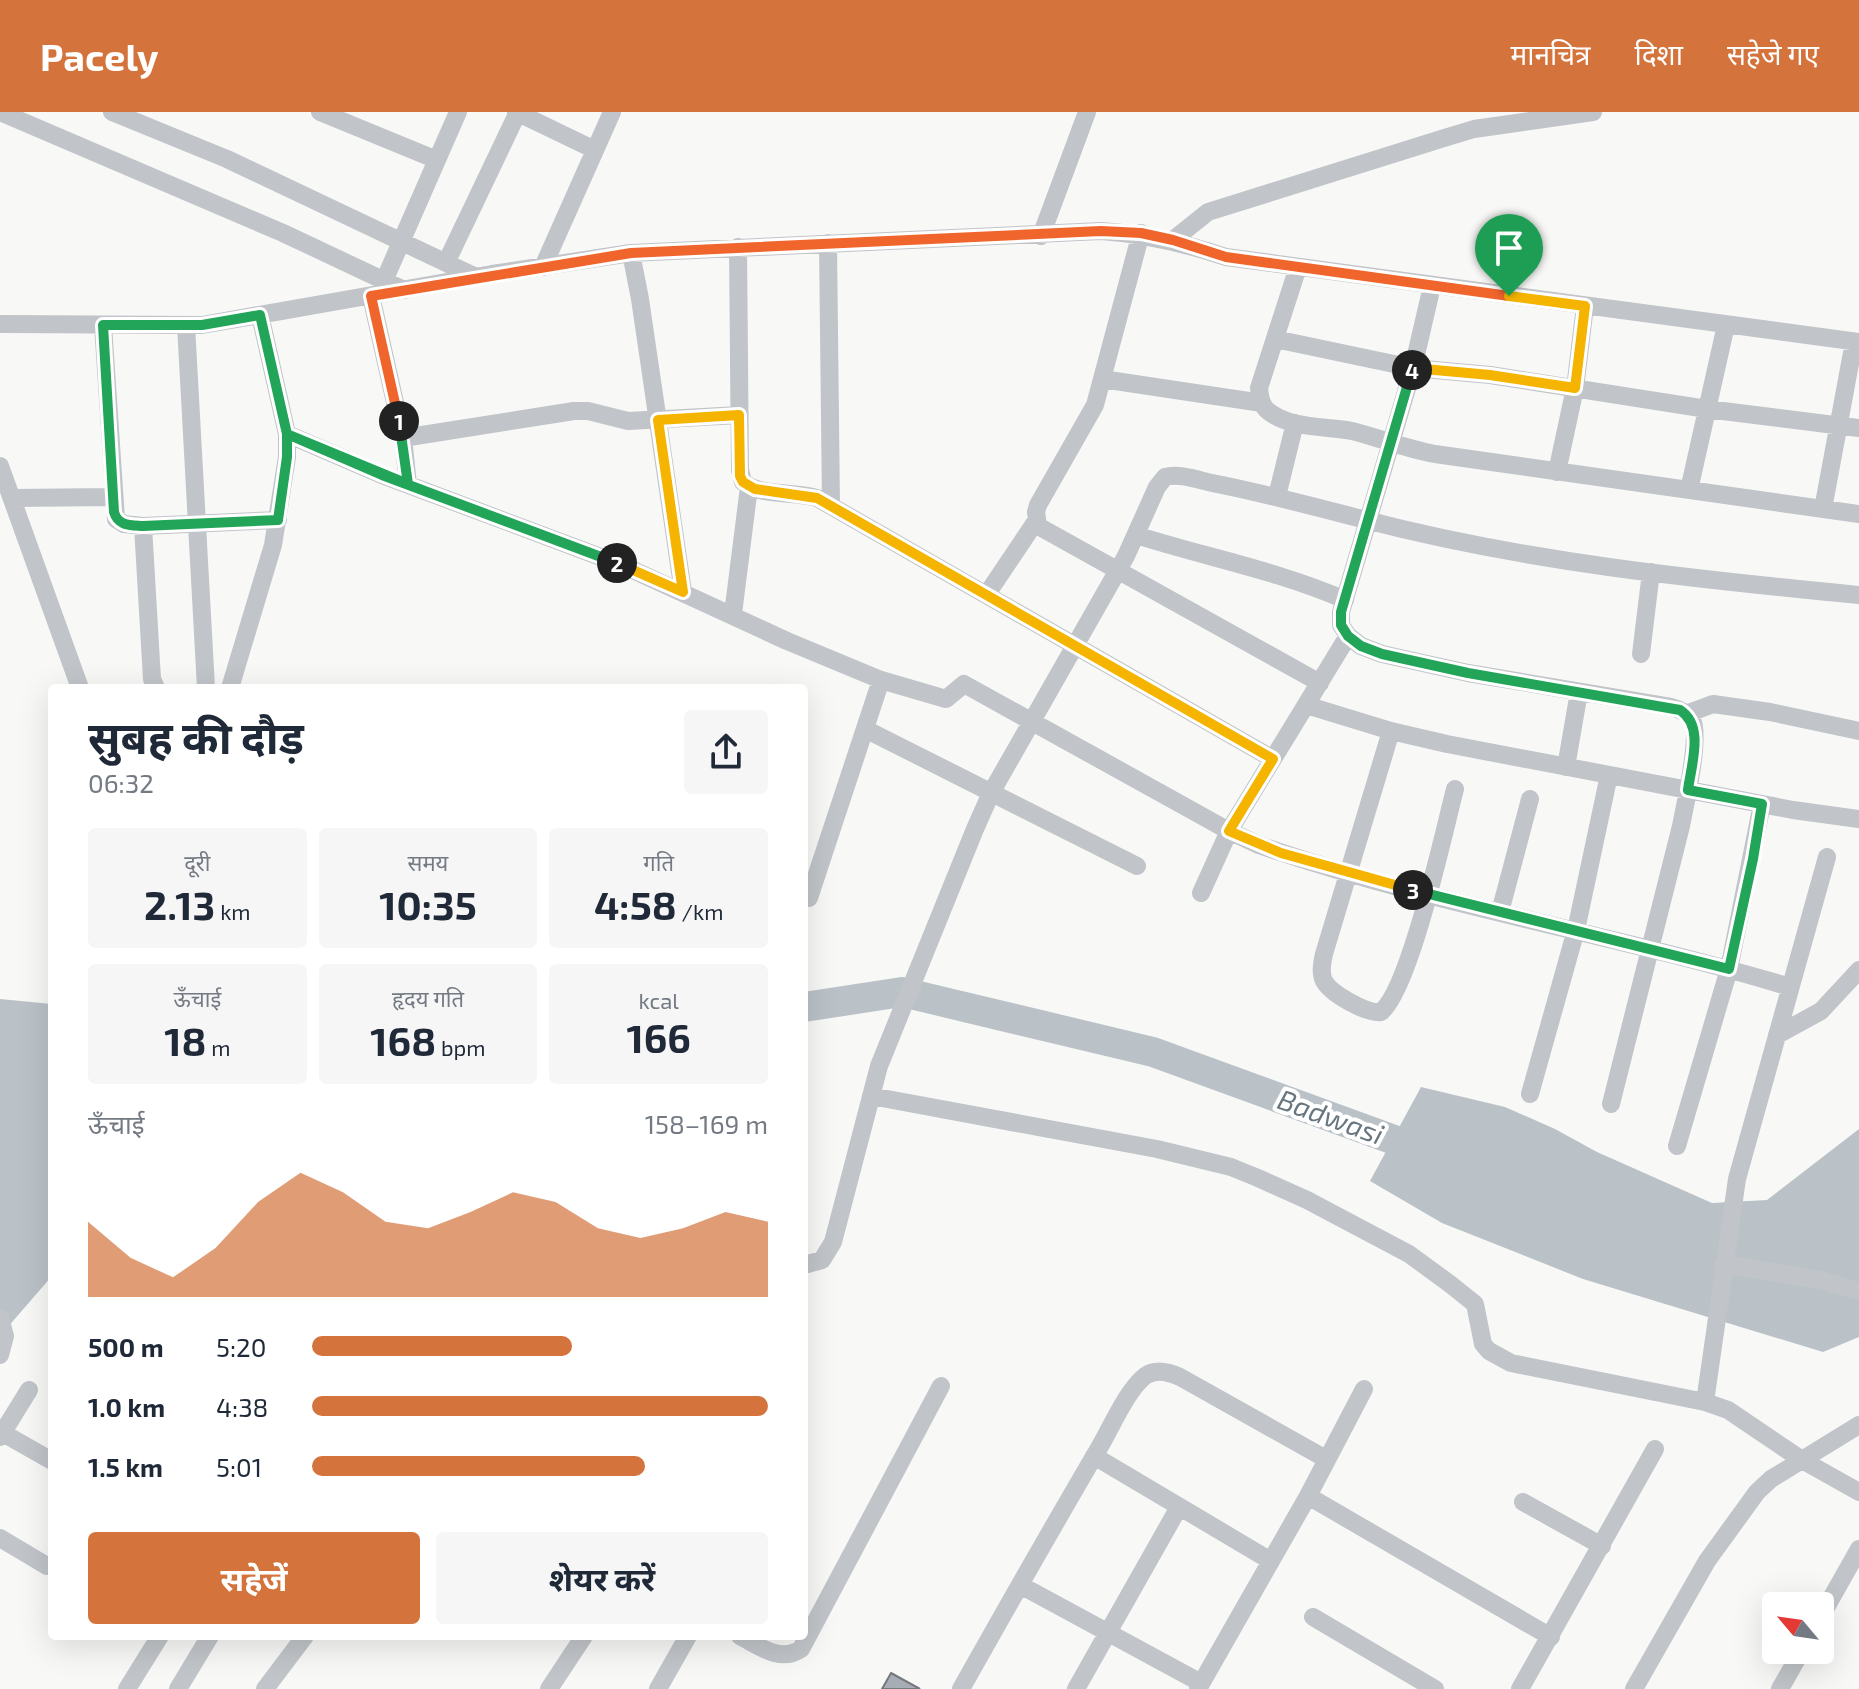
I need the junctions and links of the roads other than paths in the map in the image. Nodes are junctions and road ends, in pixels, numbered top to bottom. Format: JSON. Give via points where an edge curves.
{"nodes":[{"id":1,"x":0,"y":112,"type":"edge"},
{"id":2,"x":112,"y":112,"type":"edge"},
{"id":3,"x":320,"y":112,"type":"edge"},
{"id":4,"x":458,"y":112,"type":"edge"},
{"id":5,"x":517,"y":112,"type":"edge"},
{"id":6,"x":612,"y":112,"type":"edge"},
{"id":7,"x":1087,"y":112,"type":"edge"},
{"id":8,"x":1593,"y":112,"type":"edge"},
{"id":9,"x":595,"y":150,"type":"junction"},
{"id":10,"x":437,"y":160,"type":"junction"},
{"id":11,"x":1141,"y":233,"type":"junction"},
{"id":12,"x":1041,"y":236,"type":"junction"},
{"id":13,"x":1173,"y":240,"type":"junction"},
{"id":14,"x":402,"y":242,"type":"junction"},
{"id":15,"x":828,"y":243,"type":"junction"},
{"id":16,"x":738,"y":247,"type":"junction"},
{"id":17,"x":631,"y":253,"type":"junction"},
{"id":18,"x":446,"y":263,"type":"junction"},
{"id":19,"x":543,"y":267,"type":"junction"},
{"id":20,"x":1298,"y":267,"type":"junction"},
{"id":21,"x":476,"y":277,"type":"junction"},
{"id":22,"x":384,"y":281,"type":"junction"},
{"id":23,"x":1432,"y":286,"type":"junction"},
{"id":24,"x":404,"y":290,"type":"junction"},
{"id":25,"x":371,"y":296,"type":"junction"},
{"id":26,"x":1585,"y":306,"type":"junction"},
{"id":27,"x":260,"y":315,"type":"junction"},
{"id":28,"x":0,"y":324,"type":"edge"},
{"id":29,"x":103,"y":325,"type":"junction"},
{"id":30,"x":186,"y":325,"type":"junction"},
{"id":31,"x":1726,"y":325,"type":"junction"},
{"id":32,"x":1275,"y":339,"type":"junction"},
{"id":33,"x":1857,"y":342,"type":"edge"},
{"id":34,"x":1413,"y":368,"type":"junction"},
{"id":35,"x":1102,"y":379,"type":"junction"},
{"id":36,"x":1575,"y":388,"type":"junction"},
{"id":37,"x":1262,"y":403,"type":"junction"},
{"id":38,"x":1707,"y":409,"type":"junction"},
{"id":39,"x":739,"y":415,"type":"junction"},
{"id":40,"x":658,"y":420,"type":"junction"},
{"id":41,"x":1295,"y":423,"type":"junction"},
{"id":42,"x":1838,"y":425,"type":"junction"},
{"id":43,"x":1859,"y":428,"type":"edge"},
{"id":44,"x":287,"y":434,"type":"junction"},
{"id":45,"x":403,"y":438,"type":"junction"},
{"id":46,"x":1390,"y":444,"type":"junction"},
{"id":47,"x":0,"y":466,"type":"edge"},
{"id":48,"x":1557,"y":472,"type":"junction"},
{"id":49,"x":408,"y":484,"type":"junction"},
{"id":50,"x":749,"y":487,"type":"junction"},
{"id":51,"x":1689,"y":490,"type":"junction"},
{"id":52,"x":1277,"y":496,"type":"junction"},
{"id":53,"x":112,"y":497,"type":"junction"},
{"id":54,"x":12,"y":498,"type":"junction"},
{"id":55,"x":831,"y":506,"type":"junction"},
{"id":56,"x":1823,"y":509,"type":"junction"},
{"id":57,"x":1859,"y":514,"type":"edge"},
{"id":58,"x":278,"y":520,"type":"junction"},
{"id":59,"x":1036,"y":521,"type":"junction"},
{"id":60,"x":1368,"y":521,"type":"junction"},
{"id":61,"x":197,"y":523,"type":"junction"},
{"id":62,"x":143,"y":526,"type":"junction"},
{"id":63,"x":1136,"y":535,"type":"junction"},
{"id":64,"x":1118,"y":570,"type":"junction"},
{"id":65,"x":1651,"y":572,"type":"junction"},
{"id":66,"x":683,"y":592,"type":"junction"},
{"id":67,"x":987,"y":594,"type":"junction"},
{"id":68,"x":1859,"y":595,"type":"edge"},
{"id":69,"x":1345,"y":600,"type":"junction"},
{"id":70,"x":733,"y":614,"type":"junction"},
{"id":71,"x":1348,"y":636,"type":"junction"},
{"id":72,"x":1076,"y":645,"type":"junction"},
{"id":73,"x":1641,"y":654,"type":"dead end"},
{"id":74,"x":881,"y":680,"type":"junction"},
{"id":75,"x":1320,"y":683,"type":"junction"},
{"id":76,"x":79,"y":684,"type":"edge"},
{"id":77,"x":154,"y":684,"type":"edge"},
{"id":78,"x":206,"y":684,"type":"edge"},
{"id":79,"x":231,"y":684,"type":"edge"},
{"id":80,"x":1579,"y":692,"type":"junction"},
{"id":81,"x":1306,"y":705,"type":"junction"},
{"id":82,"x":1686,"y":714,"type":"junction"},
{"id":83,"x":1032,"y":721,"type":"junction"},
{"id":84,"x":867,"y":730,"type":"junction"},
{"id":85,"x":1391,"y":731,"type":"junction"},
{"id":86,"x":1859,"y":731,"type":"edge"},
{"id":87,"x":1273,"y":759,"type":"junction"},
{"id":88,"x":1566,"y":767,"type":"junction"},
{"id":89,"x":1609,"y":775,"type":"junction"},
{"id":90,"x":1455,"y":789,"type":"dead end"},
{"id":91,"x":1688,"y":790,"type":"junction"},
{"id":92,"x":991,"y":793,"type":"junction"},
{"id":93,"x":1530,"y":799,"type":"dead end"},
{"id":94,"x":1762,"y":804,"type":"junction"},
{"id":95,"x":1859,"y":819,"type":"edge"},
{"id":96,"x":1229,"y":831,"type":"junction"},
{"id":97,"x":1827,"y":857,"type":"dead end"},
{"id":98,"x":1137,"y":866,"type":"dead end"},
{"id":99,"x":1350,"y":872,"type":"junction"},
{"id":100,"x":1201,"y":893,"type":"dead end"},
{"id":101,"x":1429,"y":894,"type":"junction"},
{"id":102,"x":809,"y":898,"type":"dead end"},
{"id":103,"x":1500,"y":912,"type":"junction"},
{"id":104,"x":1576,"y":930,"type":"junction"},
{"id":105,"x":1649,"y":948,"type":"junction"},
{"id":106,"x":1729,"y":969,"type":"junction"},
{"id":107,"x":1859,"y":970,"type":"edge"},
{"id":108,"x":1790,"y":987,"type":"junction"},
{"id":109,"x":1777,"y":1035,"type":"junction"},
{"id":110,"x":1530,"y":1094,"type":"dead end"},
{"id":111,"x":871,"y":1096,"type":"junction"},
{"id":112,"x":1611,"y":1104,"type":"dead end"},
{"id":113,"x":1677,"y":1146,"type":"dead end"},
{"id":114,"x":1724,"y":1259,"type":"junction"},
{"id":115,"x":808,"y":1264,"type":"edge"},
{"id":116,"x":1859,"y":1291,"type":"edge"},
{"id":117,"x":0,"y":1318,"type":"edge"},
{"id":118,"x":0,"y":1355,"type":"edge"},
{"id":119,"x":941,"y":1386,"type":"dead end"},
{"id":120,"x":1364,"y":1389,"type":"dead end"},
{"id":121,"x":29,"y":1390,"type":"dead end"},
{"id":122,"x":1705,"y":1402,"type":"junction"},
{"id":123,"x":1859,"y":1425,"type":"edge"},
{"id":124,"x":1,"y":1435,"type":"edge"},
{"id":125,"x":1655,"y":1449,"type":"dead end"},
{"id":126,"x":1094,"y":1456,"type":"junction"},
{"id":127,"x":48,"y":1459,"type":"edge"},
{"id":128,"x":1326,"y":1459,"type":"junction"},
{"id":129,"x":1802,"y":1460,"type":"junction"},
{"id":130,"x":1859,"y":1492,"type":"edge"},
{"id":131,"x":1308,"y":1496,"type":"junction"},
{"id":132,"x":1523,"y":1502,"type":"dead end"},
{"id":133,"x":1179,"y":1507,"type":"junction"},
{"id":134,"x":0,"y":1538,"type":"edge"},
{"id":135,"x":1602,"y":1546,"type":"junction"},
{"id":136,"x":1859,"y":1549,"type":"edge"},
{"id":137,"x":1271,"y":1561,"type":"junction"},
{"id":138,"x":47,"y":1566,"type":"dead end"},
{"id":139,"x":1020,"y":1585,"type":"junction"},
{"id":140,"x":1834,"y":1593,"type":"edge"},
{"id":141,"x":1313,"y":1617,"type":"dead end"},
{"id":142,"x":1108,"y":1633,"type":"junction"},
{"id":143,"x":808,"y":1636,"type":"edge"},
{"id":144,"x":1551,"y":1637,"type":"junction"},
{"id":145,"x":158,"y":1640,"type":"edge"},
{"id":146,"x":208,"y":1640,"type":"edge"},
{"id":147,"x":302,"y":1640,"type":"edge"},
{"id":148,"x":581,"y":1640,"type":"edge"},
{"id":149,"x":686,"y":1640,"type":"edge"},
{"id":150,"x":748,"y":1640,"type":"edge"},
{"id":151,"x":806,"y":1640,"type":"edge"},
{"id":152,"x":1794,"y":1664,"type":"edge"},
{"id":153,"x":1200,"y":1686,"type":"edge"},
{"id":154,"x":127,"y":1689,"type":"edge"},
{"id":155,"x":178,"y":1689,"type":"edge"},
{"id":156,"x":265,"y":1689,"type":"edge"},
{"id":157,"x":549,"y":1689,"type":"edge"},
{"id":158,"x":658,"y":1689,"type":"edge"},
{"id":159,"x":961,"y":1689,"type":"edge"},
{"id":160,"x":1076,"y":1689,"type":"edge"},
{"id":161,"x":1435,"y":1689,"type":"edge"},
{"id":162,"x":1520,"y":1689,"type":"edge"},
{"id":163,"x":1634,"y":1689,"type":"edge"},
{"id":164,"x":1780,"y":1689,"type":"edge"}],
"edges":[{"from":1,"to":22,"type":"street"},
{"from":2,"to":14,"type":"street","via":[[227,159]]},
{"from":3,"to":10,"type":"street"},
{"from":4,"to":10,"type":"street"},
{"from":5,"to":9,"type":"street"},
{"from":5,"to":18,"type":"street"},
{"from":6,"to":9,"type":"street"},
{"from":7,"to":12,"type":"street"},
{"from":8,"to":13,"type":"street","via":[[1474,129],[1441,139],[1208,212]]},
{"from":9,"to":19,"type":"street"},
{"from":10,"to":14,"type":"street"},
{"from":11,"to":12,"type":"street"},
{"from":11,"to":13,"type":"street"},
{"from":11,"to":35,"type":"street"},
{"from":12,"to":15,"type":"street"},
{"from":13,"to":20,"type":"street","via":[[1226,257]]},
{"from":14,"to":18,"type":"street"},
{"from":14,"to":22,"type":"street"},
{"from":15,"to":16,"type":"street"},
{"from":15,"to":55,"type":"street"},
{"from":16,"to":17,"type":"street"},
{"from":16,"to":39,"type":"street"},
{"from":17,"to":19,"type":"street"},
{"from":17,"to":40,"type":"street"},
{"from":18,"to":21,"type":"street"},
{"from":19,"to":21,"type":"street"},
{"from":20,"to":23,"type":"street"},
{"from":20,"to":32,"type":"street"},
{"from":21,"to":24,"type":"street"},
{"from":22,"to":24,"type":"street"},
{"from":23,"to":26,"type":"street"},
{"from":23,"to":34,"type":"street"},
{"from":24,"to":25,"type":"street"},
{"from":25,"to":27,"type":"street"},
{"from":25,"to":45,"type":"street"},
{"from":26,"to":31,"type":"street"},
{"from":26,"to":36,"type":"street"},
{"from":27,"to":30,"type":"street"},
{"from":27,"to":44,"type":"street"},
{"from":28,"to":29,"type":"street"},
{"from":29,"to":30,"type":"street"},
{"from":29,"to":53,"type":"street"},
{"from":30,"to":61,"type":"street"},
{"from":31,"to":33,"type":"street"},
{"from":31,"to":38,"type":"street"},
{"from":32,"to":34,"type":"street"},
{"from":32,"to":37,"type":"street","via":[[1261,381]]},
{"from":33,"to":42,"type":"street"},
{"from":34,"to":36,"type":"street"},
{"from":34,"to":46,"type":"street"},
{"from":35,"to":37,"type":"street"},
{"from":35,"to":59,"type":"street","via":[[1088,419],[1038,505]]},
{"from":36,"to":38,"type":"street"},
{"from":36,"to":48,"type":"street"},
{"from":37,"to":41,"type":"street"},
{"from":38,"to":42,"type":"street"},
{"from":38,"to":51,"type":"street"},
{"from":39,"to":40,"type":"street"},
{"from":39,"to":50,"type":"street","via":[[740,476]]},
{"from":40,"to":45,"type":"street","via":[[574,411]]},
{"from":40,"to":66,"type":"street"},
{"from":41,"to":46,"type":"street"},
{"from":41,"to":52,"type":"street"},
{"from":42,"to":43,"type":"street"},
{"from":42,"to":56,"type":"street"},
{"from":44,"to":49,"type":"street"},
{"from":44,"to":58,"type":"street"},
{"from":45,"to":49,"type":"street"},
{"from":46,"to":48,"type":"street"},
{"from":46,"to":60,"type":"street"},
{"from":47,"to":54,"type":"street"},
{"from":48,"to":51,"type":"street"},
{"from":49,"to":66,"type":"street"},
{"from":50,"to":55,"type":"street","via":[[804,494]]},
{"from":50,"to":70,"type":"street"},
{"from":51,"to":56,"type":"street"},
{"from":52,"to":60,"type":"street"},
{"from":52,"to":63,"type":"street","via":[[1170,476],[1161,481]]},
{"from":53,"to":54,"type":"street"},
{"from":53,"to":62,"type":"street","via":[[116,519]]},
{"from":54,"to":76,"type":"street"},
{"from":55,"to":67,"type":"street"},
{"from":56,"to":57,"type":"street"},
{"from":58,"to":61,"type":"street"},
{"from":58,"to":79,"type":"street"},
{"from":59,"to":64,"type":"street"},
{"from":59,"to":67,"type":"street"},
{"from":60,"to":65,"type":"street","via":[[1512,554]]},
{"from":60,"to":69,"type":"street"},
{"from":61,"to":62,"type":"street"},
{"from":61,"to":78,"type":"street"},
{"from":62,"to":77,"type":"street"},
{"from":63,"to":64,"type":"street"},
{"from":63,"to":69,"type":"street","via":[[1298,581]]},
{"from":64,"to":72,"type":"street"},
{"from":64,"to":75,"type":"street"},
{"from":65,"to":68,"type":"street"},
{"from":65,"to":73,"type":"street"},
{"from":66,"to":70,"type":"street"},
{"from":67,"to":72,"type":"street"},
{"from":69,"to":71,"type":"street","via":[[1340,619]]},
{"from":70,"to":74,"type":"street"},
{"from":71,"to":75,"type":"street"},
{"from":71,"to":80,"type":"street","via":[[1382,654]]},
{"from":72,"to":83,"type":"street"},
{"from":72,"to":87,"type":"street"},
{"from":74,"to":83,"type":"street","via":[[946,699],[964,684]]},
{"from":74,"to":84,"type":"street"},
{"from":75,"to":81,"type":"street"},
{"from":80,"to":82,"type":"street"},
{"from":80,"to":88,"type":"street"},
{"from":81,"to":85,"type":"street"},
{"from":81,"to":87,"type":"street"},
{"from":82,"to":86,"type":"street","via":[[1713,704]]},
{"from":82,"to":91,"type":"street","via":[[1695,735]]},
{"from":83,"to":92,"type":"street"},
{"from":83,"to":96,"type":"street"},
{"from":84,"to":92,"type":"street"},
{"from":84,"to":102,"type":"street"},
{"from":85,"to":88,"type":"street"},
{"from":85,"to":99,"type":"street"},
{"from":87,"to":96,"type":"street"},
{"from":88,"to":89,"type":"street"},
{"from":89,"to":91,"type":"street"},
{"from":89,"to":104,"type":"street"},
{"from":90,"to":101,"type":"street"},
{"from":91,"to":94,"type":"street"},
{"from":91,"to":105,"type":"street"},
{"from":92,"to":98,"type":"street"},
{"from":92,"to":111,"type":"street","via":[[938,915]]},
{"from":93,"to":103,"type":"street"},
{"from":94,"to":95,"type":"street"},
{"from":94,"to":106,"type":"street"},
{"from":96,"to":99,"type":"street","via":[[1281,853]]},
{"from":96,"to":100,"type":"street"},
{"from":97,"to":108,"type":"street"},
{"from":99,"to":101,"type":"street"},
{"from":99,"to":101,"type":"street","via":[[1322,975],[1331,989],[1368,1012],[1381,1012],[1391,1002]]},
{"from":101,"to":103,"type":"street"},
{"from":103,"to":104,"type":"street"},
{"from":104,"to":105,"type":"street"},
{"from":104,"to":110,"type":"street"},
{"from":105,"to":106,"type":"street"},
{"from":105,"to":112,"type":"street"},
{"from":106,"to":108,"type":"street"},
{"from":106,"to":113,"type":"street"},
{"from":107,"to":109,"type":"street","via":[[1821,1011]]},
{"from":108,"to":109,"type":"street"},
{"from":109,"to":114,"type":"street","via":[[1737,1179]]},
{"from":111,"to":115,"type":"street","via":[[833,1242],[822,1260]]},
{"from":111,"to":122,"type":"street","via":[[1231,1167],[1409,1254],[1475,1304],[1483,1344],[1511,1363]]},
{"from":114,"to":116,"type":"street"},
{"from":114,"to":122,"type":"street"},
{"from":117,"to":118,"type":"street","via":[[5,1336]]},
{"from":119,"to":143,"type":"street"},
{"from":120,"to":128,"type":"street"},
{"from":121,"to":124,"type":"street"},
{"from":122,"to":129,"type":"street","via":[[1750,1422]]},
{"from":123,"to":129,"type":"street"},
{"from":124,"to":127,"type":"street"},
{"from":125,"to":135,"type":"street"},
{"from":126,"to":128,"type":"street","via":[[1138,1384],[1146,1375],[1167,1372]]},
{"from":126,"to":133,"type":"street"},
{"from":126,"to":139,"type":"street"},
{"from":128,"to":131,"type":"street"},
{"from":129,"to":130,"type":"street"},
{"from":129,"to":163,"type":"street","via":[[1771,1479],[1739,1513]]},
{"from":131,"to":137,"type":"street"},
{"from":131,"to":144,"type":"street"},
{"from":132,"to":135,"type":"street"},
{"from":133,"to":137,"type":"street"},
{"from":133,"to":142,"type":"street"},
{"from":134,"to":138,"type":"street"},
{"from":135,"to":144,"type":"street"},
{"from":136,"to":140,"type":"street"},
{"from":137,"to":153,"type":"street"},
{"from":139,"to":142,"type":"street"},
{"from":139,"to":159,"type":"street"},
{"from":141,"to":161,"type":"street"},
{"from":142,"to":153,"type":"street"},
{"from":142,"to":160,"type":"street"},
{"from":144,"to":162,"type":"street"},
{"from":145,"to":154,"type":"street"},
{"from":146,"to":155,"type":"street"},
{"from":147,"to":156,"type":"street"},
{"from":148,"to":157,"type":"street"},
{"from":149,"to":158,"type":"street"},
{"from":150,"to":151,"type":"street","via":[[780,1655],[801,1649]]},
{"from":152,"to":164,"type":"street"}]}
